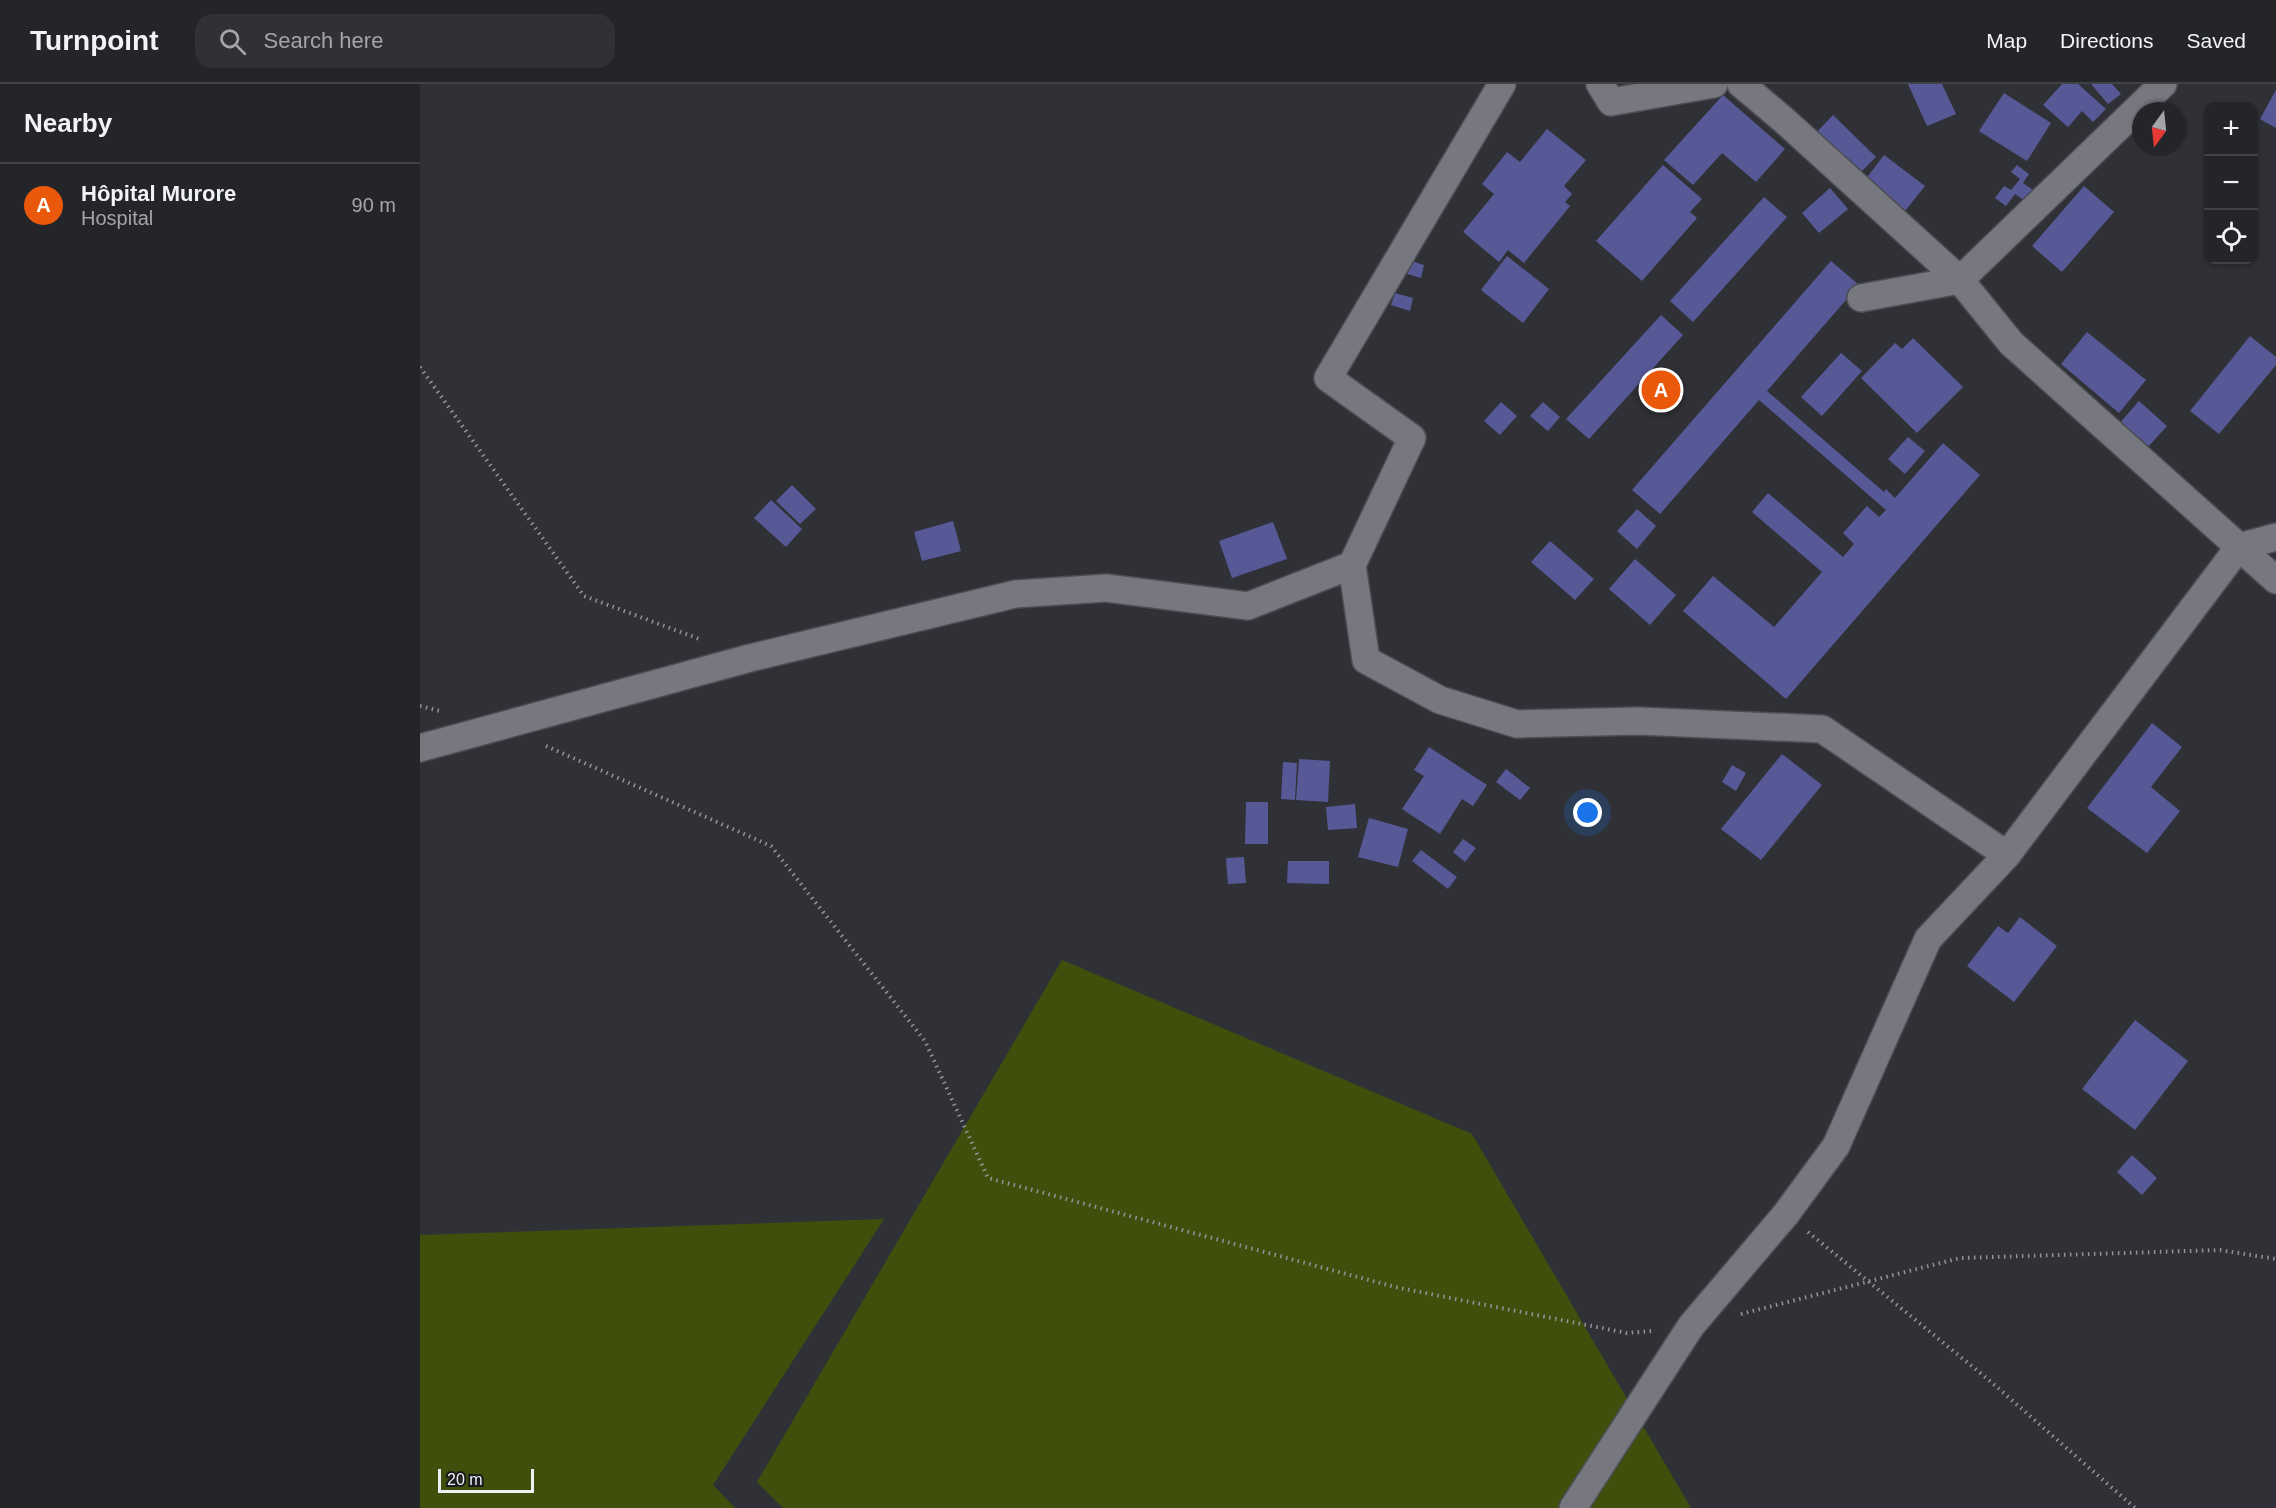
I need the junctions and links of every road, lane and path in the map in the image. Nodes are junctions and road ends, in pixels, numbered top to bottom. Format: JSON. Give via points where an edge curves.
{"nodes":[{"id":1,"x":1503,"y":84,"type":"edge"},
{"id":2,"x":1600,"y":84,"type":"edge"},
{"id":3,"x":1714,"y":84,"type":"edge"},
{"id":4,"x":1741,"y":84,"type":"edge"},
{"id":5,"x":2163,"y":84,"type":"edge"},
{"id":6,"x":1960,"y":280,"type":"junction"},
{"id":7,"x":1861,"y":298,"type":"dead end"},
{"id":8,"x":420,"y":367,"type":"edge"},
{"id":9,"x":2276,"y":537,"type":"edge"},
{"id":10,"x":2239,"y":547,"type":"junction"},
{"id":11,"x":1352,"y":565,"type":"junction"},
{"id":12,"x":2276,"y":580,"type":"edge"},
{"id":13,"x":706,"y":642,"type":"dead end"},
{"id":14,"x":420,"y":706,"type":"edge"},
{"id":15,"x":443,"y":712,"type":"dead end"},
{"id":16,"x":543,"y":744,"type":"dead end"},
{"id":17,"x":420,"y":748,"type":"edge"},
{"id":18,"x":2007,"y":855,"type":"junction"},
{"id":19,"x":1786,"y":1214,"type":"junction"},
{"id":20,"x":2276,"y":1259,"type":"edge"},
{"id":21,"x":1870,"y":1282,"type":"junction"},
{"id":22,"x":1736,"y":1315,"type":"dead end"},
{"id":23,"x":1691,"y":1326,"type":"junction"},
{"id":24,"x":1573,"y":1508,"type":"edge"},
{"id":25,"x":2135,"y":1508,"type":"edge"}],
"edges":[{"from":1,"to":11,"type":"street","via":[[1328,378],[1412,438]]},
{"from":2,"to":3,"type":"street","via":[[1611,102]]},
{"from":4,"to":6,"type":"street"},
{"from":5,"to":6,"type":"street"},
{"from":6,"to":7,"type":"street"},
{"from":6,"to":10,"type":"street","via":[[2011,343]]},
{"from":8,"to":13,"type":"path","via":[[584,596]]},
{"from":9,"to":10,"type":"street"},
{"from":10,"to":12,"type":"street"},
{"from":10,"to":18,"type":"street"},
{"from":11,"to":17,"type":"street","via":[[1248,606],[1106,588],[1015,594],[750,658]]},
{"from":11,"to":18,"type":"street","via":[[1365,660],[1440,700],[1517,724],[1638,721],[1822,729]]},
{"from":14,"to":15,"type":"path"},
{"from":16,"to":23,"type":"path","via":[[771,846],[924,1041],[988,1178],[1395,1287],[1627,1333]]},
{"from":18,"to":19,"type":"street","via":[[1929,939],[1836,1146]]},
{"from":19,"to":21,"type":"path"},
{"from":19,"to":23,"type":"street"},
{"from":20,"to":21,"type":"path","via":[[2220,1250],[1960,1258]]},
{"from":21,"to":22,"type":"path"},
{"from":21,"to":25,"type":"path"},
{"from":23,"to":24,"type":"street"}]}
